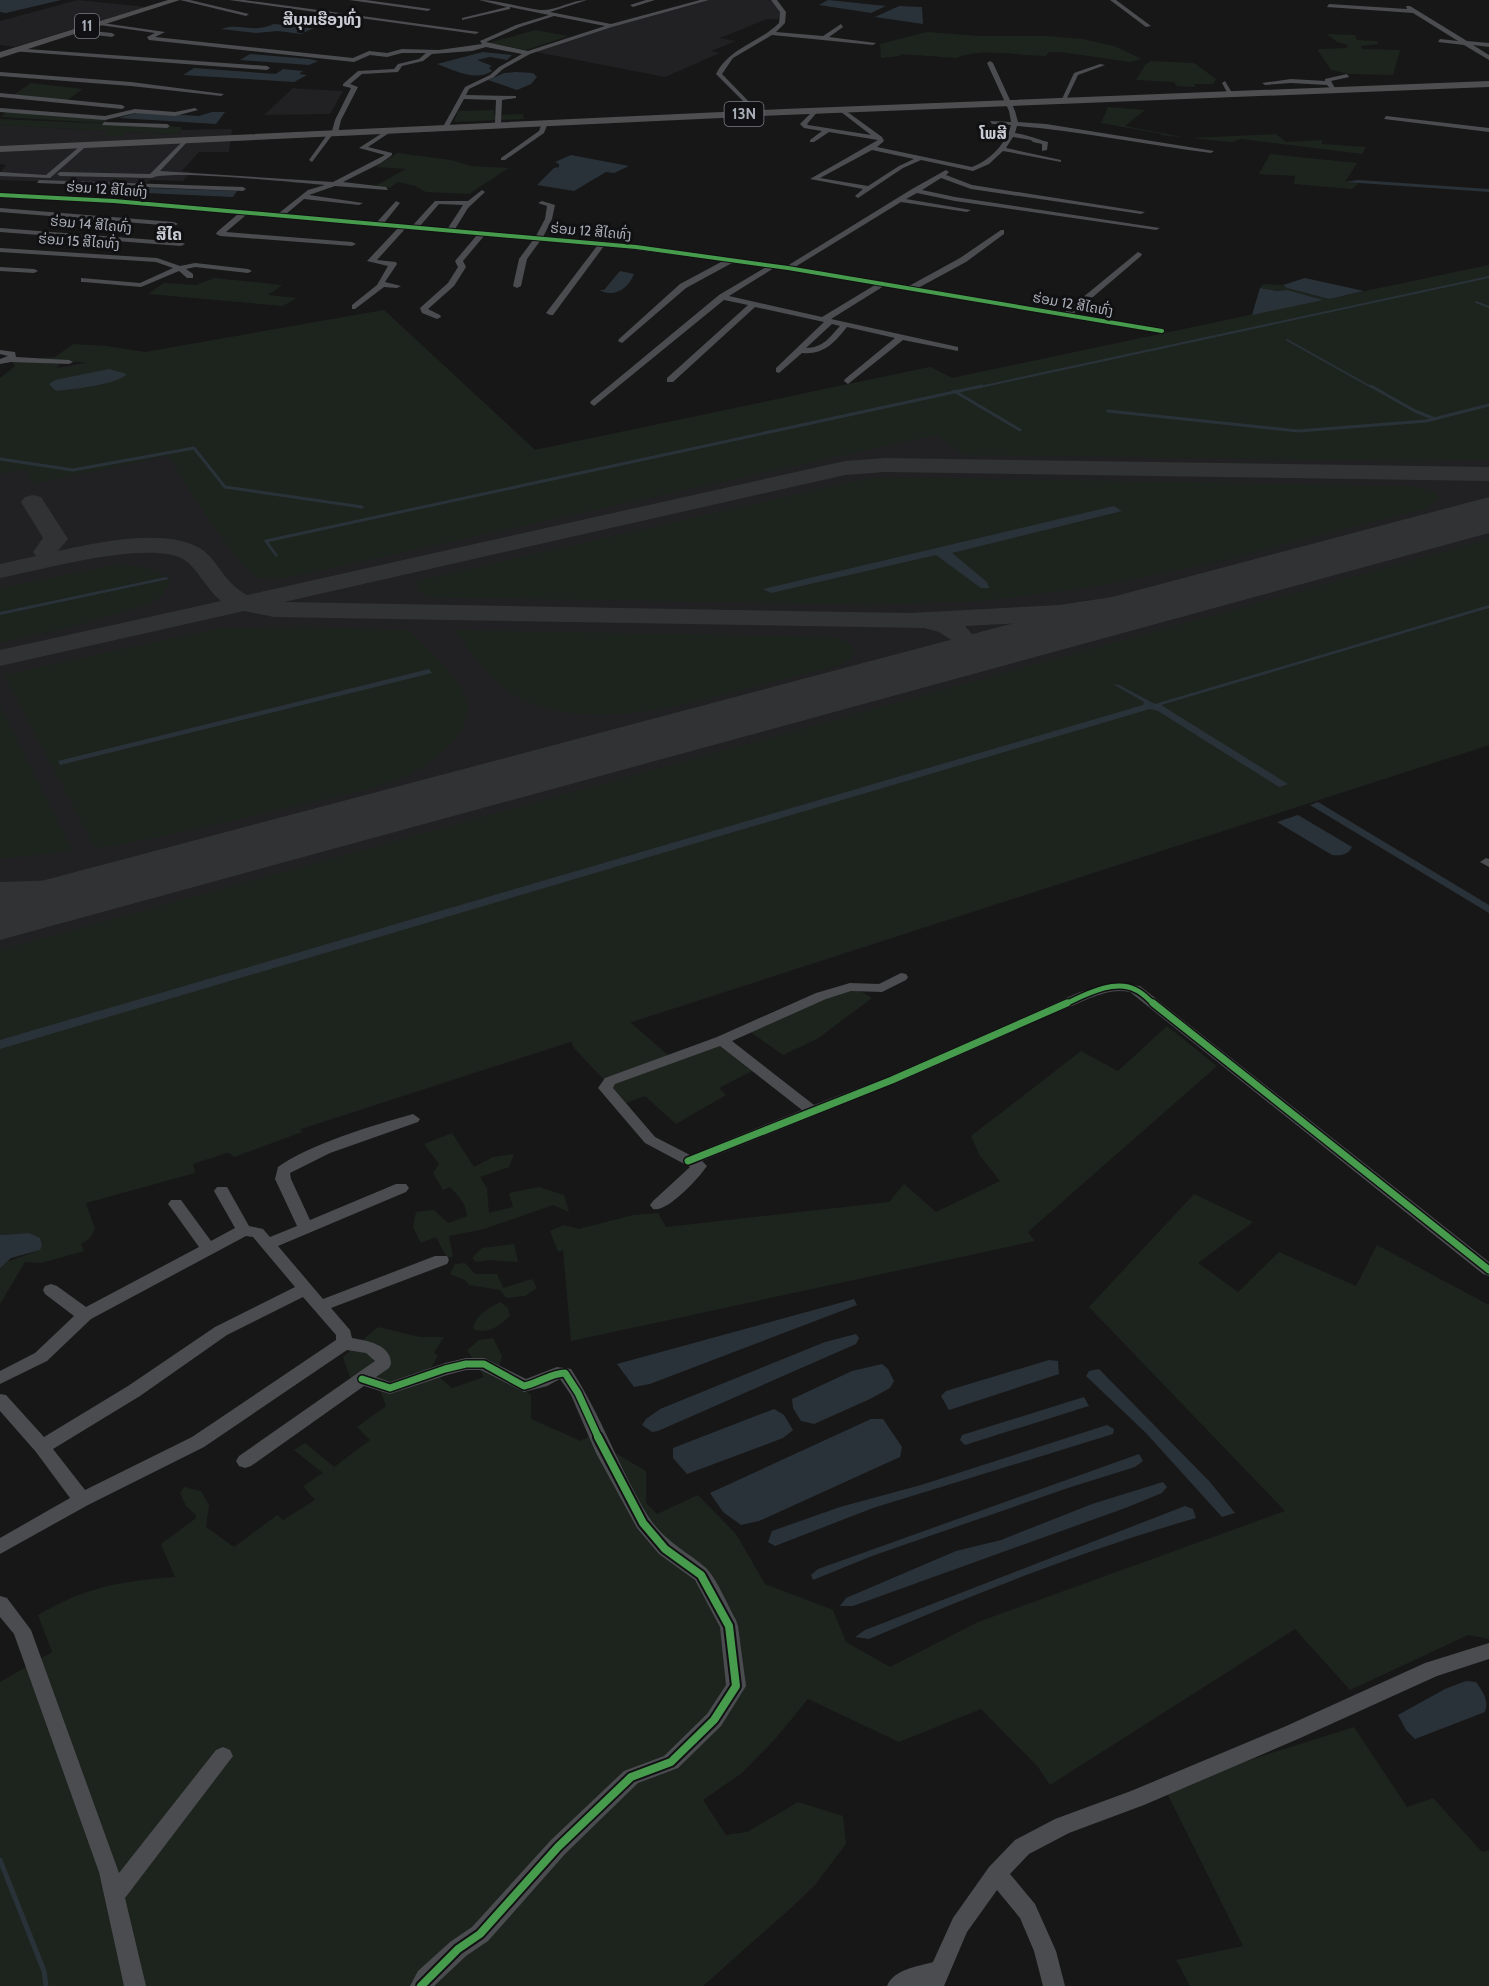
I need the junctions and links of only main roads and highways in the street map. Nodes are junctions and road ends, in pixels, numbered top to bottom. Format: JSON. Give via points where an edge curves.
{"nodes":[{"id":1,"x":176,"y":0,"type":"edge"},
{"id":2,"x":0,"y":55,"type":"edge"},
{"id":3,"x":1489,"y":83,"type":"edge"},
{"id":4,"x":1007,"y":102,"type":"junction"},
{"id":5,"x":964,"y":103,"type":"junction"},
{"id":6,"x":756,"y":112,"type":"junction"},
{"id":7,"x":333,"y":132,"type":"junction"},
{"id":8,"x":86,"y":144,"type":"junction"},
{"id":9,"x":0,"y":147,"type":"edge"}],
"edges":[{"from":1,"to":2,"type":"highway","number":"11"},
{"from":3,"to":4,"type":"highway","number":"13N"},
{"from":3,"to":4,"type":"highway","number":"13N","via":[[1227,88]]},
{"from":4,"to":5,"type":"highway","number":"13N"},
{"from":5,"to":6,"type":"highway","number":"13N"},
{"from":5,"to":6,"type":"highway","number":"13N"},
{"from":6,"to":7,"type":"highway","number":"13N"},
{"from":6,"to":7,"type":"highway","number":"13N"},
{"from":7,"to":8,"type":"highway","number":"13N"},
{"from":7,"to":8,"type":"highway","number":"13N"},
{"from":8,"to":9,"type":"highway","number":"13N"}]}
